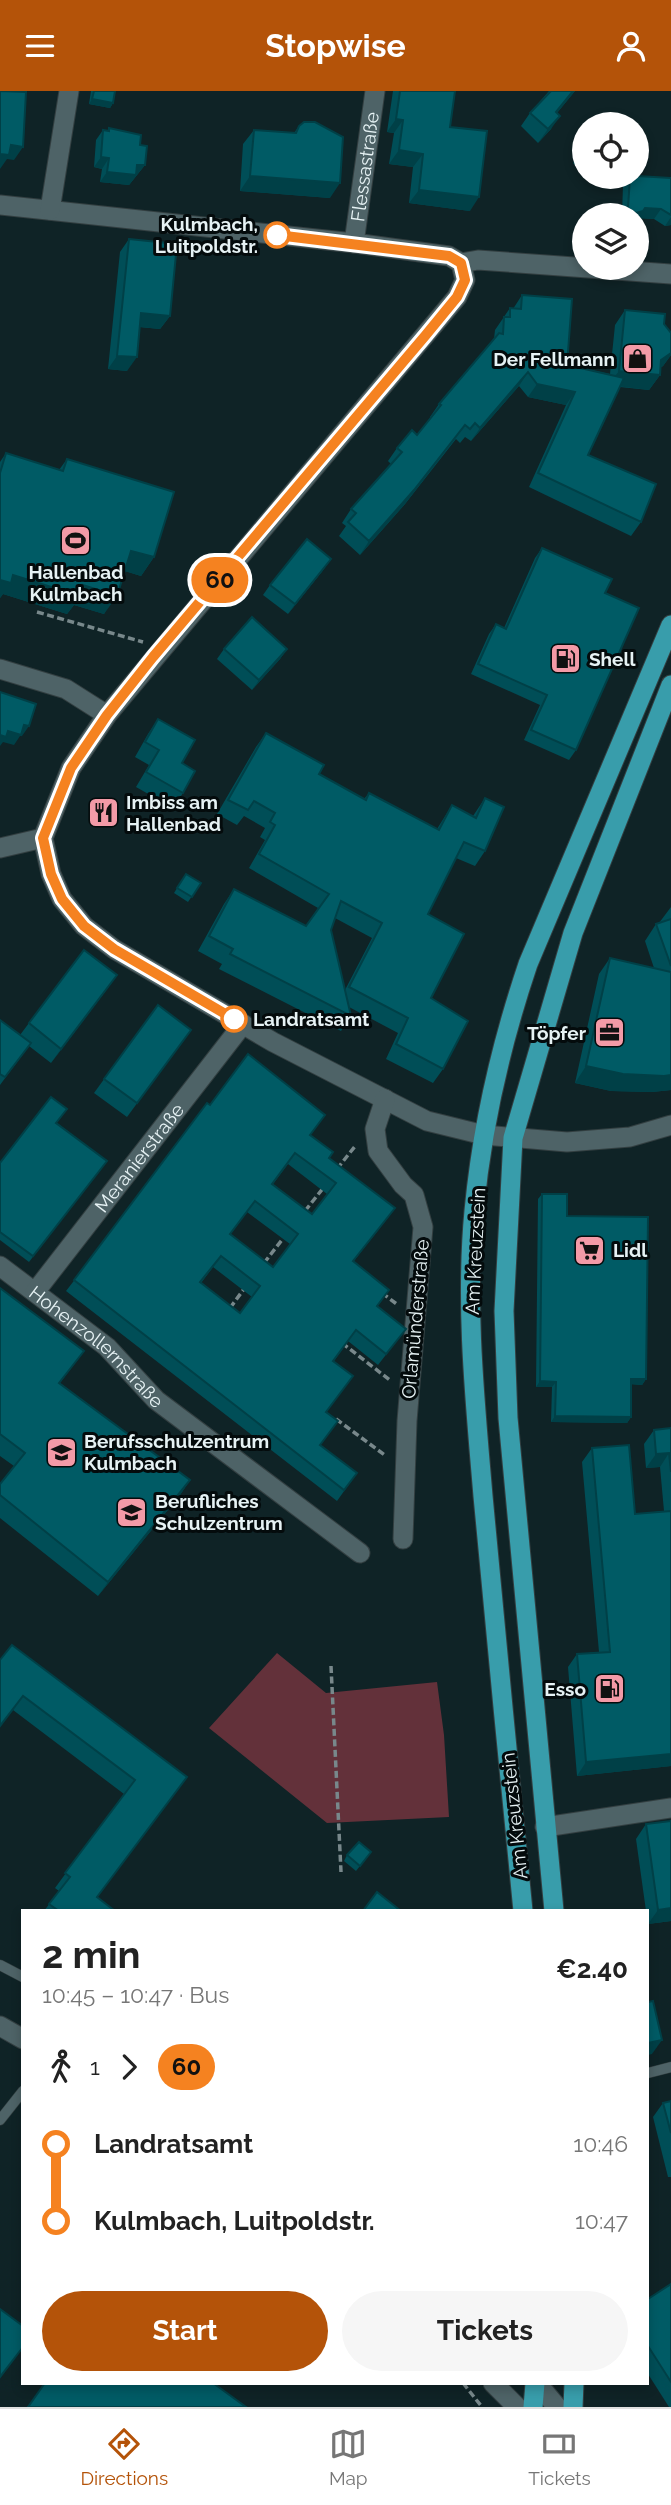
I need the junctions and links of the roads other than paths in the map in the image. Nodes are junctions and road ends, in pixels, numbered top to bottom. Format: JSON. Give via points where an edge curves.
{"nodes":[{"id":1,"x":69,"y":91,"type":"edge"},
{"id":2,"x":375,"y":91,"type":"edge"},
{"id":3,"x":0,"y":205,"type":"edge"},
{"id":4,"x":50,"y":211,"type":"junction"},
{"id":5,"x":354,"y":243,"type":"junction"},
{"id":6,"x":461,"y":263,"type":"junction"},
{"id":7,"x":671,"y":274,"type":"edge"},
{"id":8,"x":671,"y":625,"type":"edge"},
{"id":9,"x":0,"y":669,"type":"edge"},
{"id":10,"x":671,"y":685,"type":"edge"},
{"id":11,"x":107,"y":715,"type":"junction"},
{"id":12,"x":43,"y":838,"type":"junction"},
{"id":13,"x":0,"y":848,"type":"edge"},
{"id":14,"x":243,"y":1024,"type":"junction"},
{"id":15,"x":382,"y":1107,"type":"junction"},
{"id":16,"x":671,"y":1125,"type":"edge"},
{"id":17,"x":484,"y":1135,"type":"junction"},
{"id":18,"x":513,"y":1137,"type":"junction"},
{"id":19,"x":0,"y":1266,"type":"edge"},
{"id":20,"x":35,"y":1292,"type":"junction"},
{"id":21,"x":403,"y":1539,"type":"dead end"},
{"id":22,"x":360,"y":1553,"type":"dead end"},
{"id":23,"x":671,"y":1808,"type":"edge"},
{"id":24,"x":545,"y":1827,"type":"junction"},
{"id":25,"x":523,"y":1909,"type":"edge"},
{"id":26,"x":554,"y":1909,"type":"edge"},
{"id":27,"x":0,"y":1965,"type":"edge"},
{"id":28,"x":21,"y":1976,"type":"edge"},
{"id":29,"x":0,"y":2026,"type":"edge"},
{"id":30,"x":21,"y":2038,"type":"edge"},
{"id":31,"x":671,"y":2067,"type":"edge"},
{"id":32,"x":649,"y":2073,"type":"edge"},
{"id":33,"x":21,"y":2094,"type":"edge"},
{"id":34,"x":0,"y":2120,"type":"edge"},
{"id":35,"x":495,"y":2385,"type":"edge"},
{"id":36,"x":536,"y":2385,"type":"edge"},
{"id":37,"x":538,"y":2385,"type":"edge"},
{"id":38,"x":574,"y":2385,"type":"edge"},
{"id":39,"x":517,"y":2407,"type":"edge"},
{"id":40,"x":533,"y":2407,"type":"edge"},
{"id":41,"x":557,"y":2407,"type":"edge"},
{"id":42,"x":573,"y":2407,"type":"edge"}],
"edges":[{"from":1,"to":4,"type":"street"},
{"from":2,"to":5,"type":"street","name":"Flessastraße"},
{"from":3,"to":4,"type":"street"},
{"from":4,"to":5,"type":"street"},
{"from":5,"to":6,"type":"street","via":[[449,256]]},
{"from":6,"to":7,"type":"street","via":[[478,260]]},
{"from":6,"to":11,"type":"street","via":[[465,280],[457,297]]},
{"from":8,"to":17,"type":"main road","name":"Am Kreuzstein","via":[[528,964],[500,1058]]},
{"from":9,"to":11,"type":"street","via":[[66,689]]},
{"from":10,"to":18,"type":"main road","name":"Am Kreuzstein","via":[[573,933]]},
{"from":11,"to":12,"type":"street","via":[[71,768]]},
{"from":12,"to":13,"type":"street"},
{"from":12,"to":14,"type":"street","via":[[62,899],[84,926],[114,949]]},
{"from":14,"to":15,"type":"street"},
{"from":14,"to":20,"type":"street","name":"Meranierstraße"},
{"from":15,"to":17,"type":"street"},
{"from":15,"to":21,"type":"street","name":"Orlamünderstraße","via":[[375,1129],[378,1151],[414,1195],[423,1227],[408,1394]]},
{"from":16,"to":18,"type":"street","via":[[630,1137],[567,1142]]},
{"from":17,"to":18,"type":"street"},
{"from":17,"to":25,"type":"main road","name":"Am Kreuzstein","via":[[474,1213],[471,1311],[485,1516]]},
{"from":18,"to":24,"type":"main road","name":"Am Kreuzstein","via":[[504,1311],[508,1418]]},
{"from":19,"to":20,"type":"street","name":"Hohenzollernstraße"},
{"from":20,"to":22,"type":"street","name":"Hohenzollernstraße","via":[[107,1347],[156,1399]]},
{"from":23,"to":24,"type":"street"},
{"from":24,"to":26,"type":"main road","name":"Am Kreuzstein"},
{"from":27,"to":28,"type":"lane"},
{"from":29,"to":30,"type":"street"},
{"from":31,"to":32,"type":"lane"},
{"from":33,"to":34,"type":"lane"},
{"from":35,"to":39,"type":"street"},
{"from":36,"to":40,"type":"main road"},
{"from":37,"to":41,"type":"street"},
{"from":38,"to":42,"type":"main road"}]}
